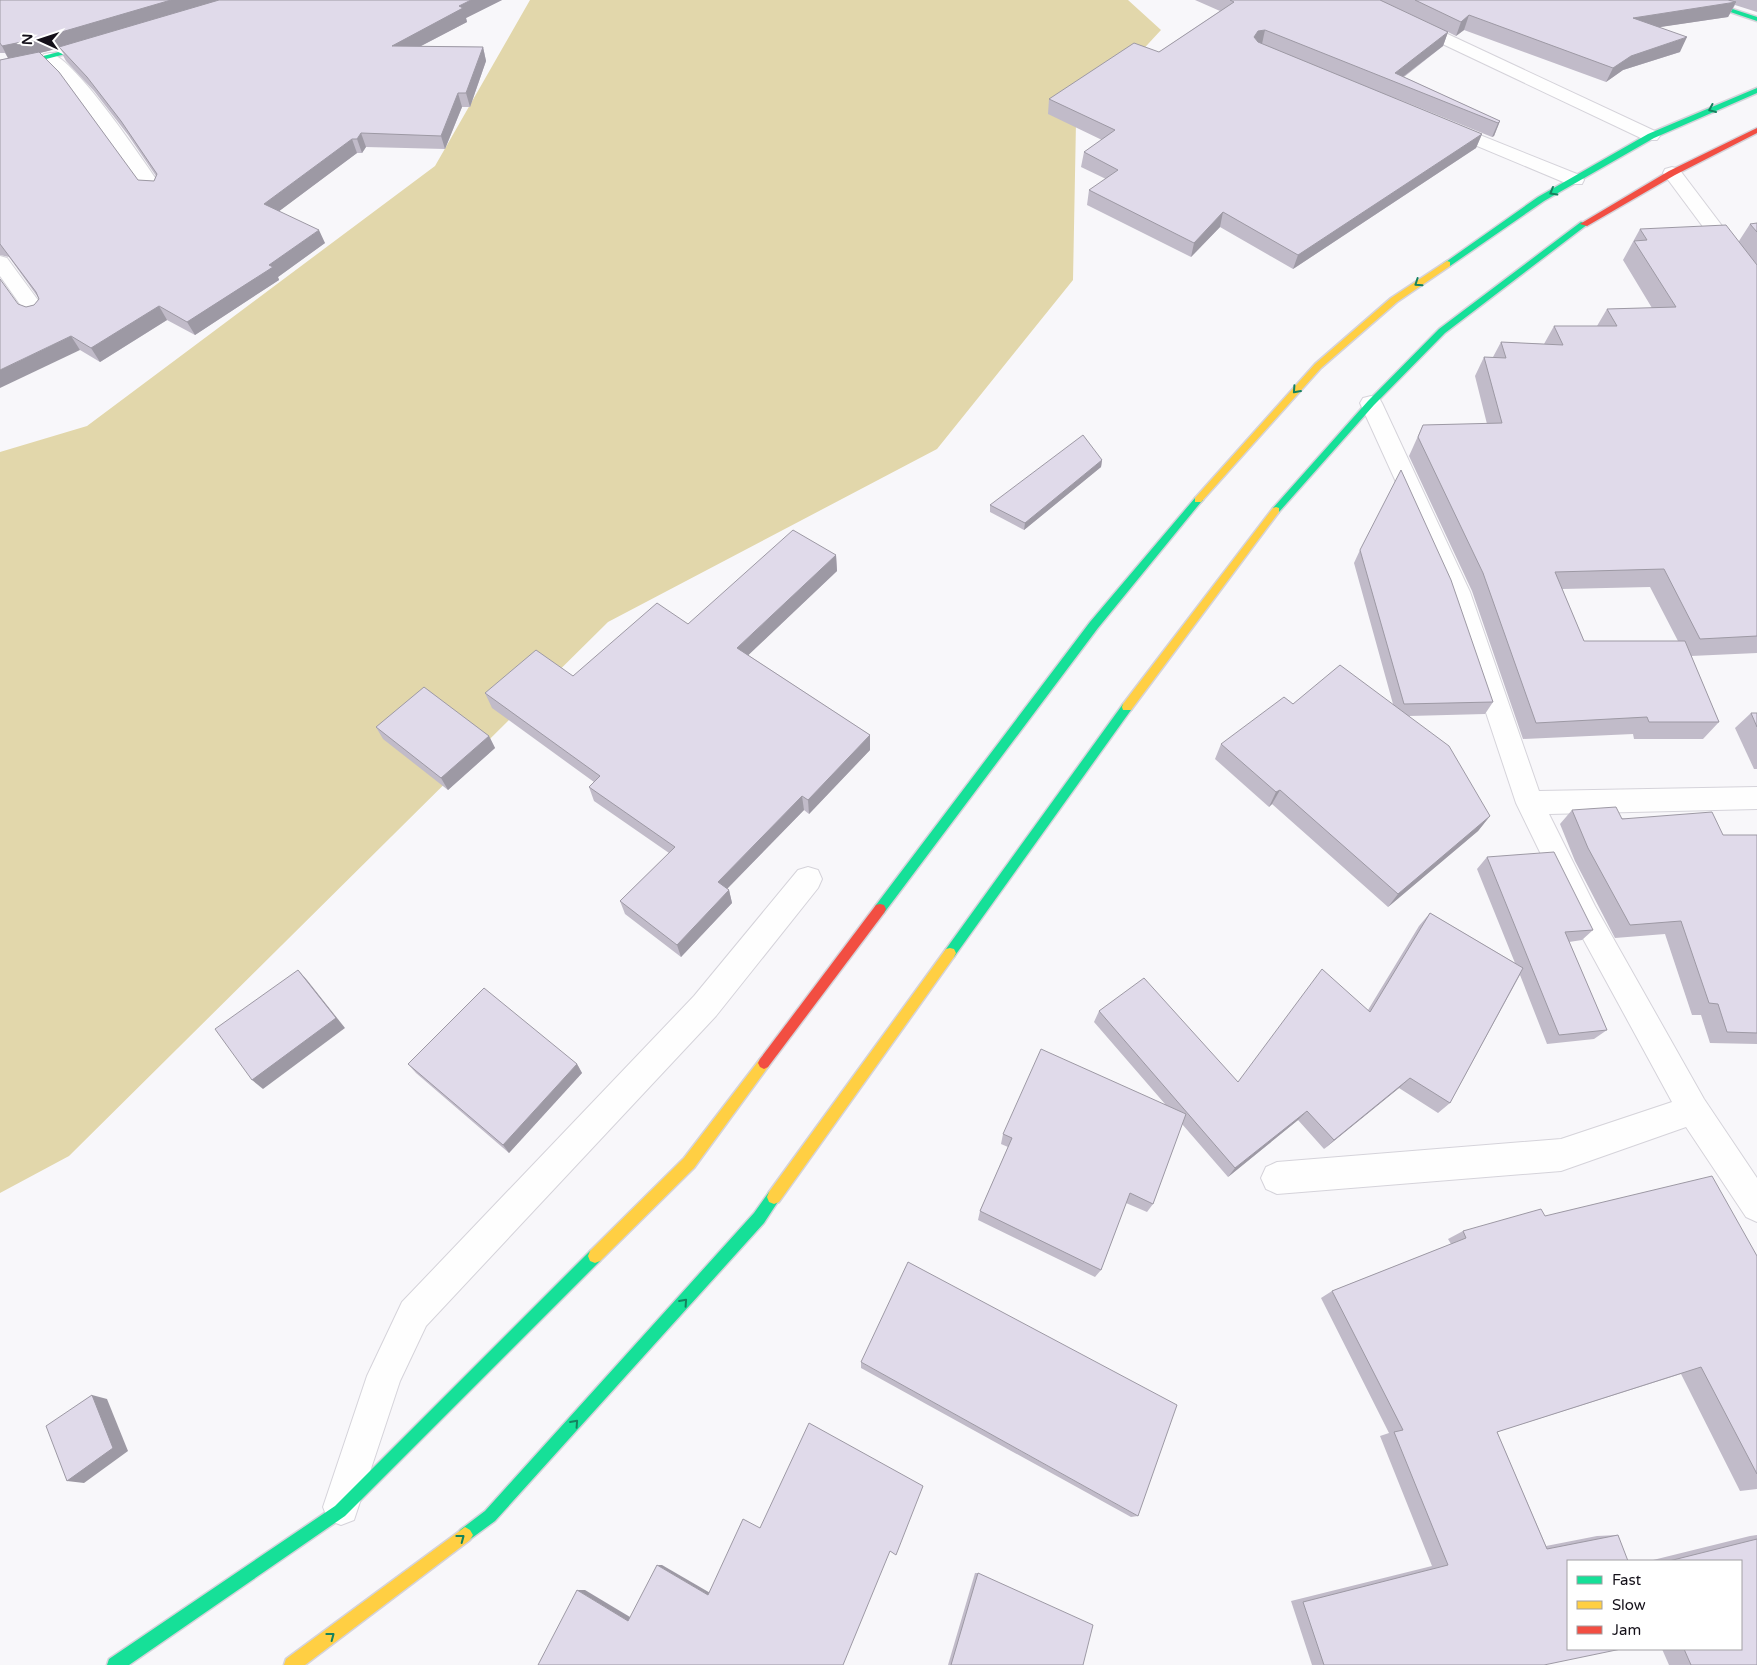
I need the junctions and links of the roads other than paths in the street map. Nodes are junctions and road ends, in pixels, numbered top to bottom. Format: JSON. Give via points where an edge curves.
{"nodes":[{"id":1,"x":1362,"y":0,"type":"edge"},
{"id":2,"x":1698,"y":0,"type":"edge"},
{"id":3,"x":1757,"y":19,"type":"edge"},
{"id":4,"x":107,"y":41,"type":"edge"},
{"id":5,"x":50,"y":58,"type":"junction"},
{"id":6,"x":0,"y":66,"type":"edge"},
{"id":7,"x":1757,"y":90,"type":"edge"},
{"id":8,"x":1427,"y":119,"type":"edge"},
{"id":9,"x":1757,"y":130,"type":"edge"},
{"id":10,"x":1651,"y":136,"type":"junction"},
{"id":11,"x":1672,"y":173,"type":"junction"},
{"id":12,"x":1575,"y":180,"type":"junction"},
{"id":13,"x":154,"y":189,"type":"edge"},
{"id":14,"x":0,"y":262,"type":"edge"},
{"id":15,"x":1757,"y":286,"type":"edge"},
{"id":16,"x":36,"y":312,"type":"edge"},
{"id":17,"x":1371,"y":403,"type":"junction"},
{"id":18,"x":1757,"y":798,"type":"edge"},
{"id":19,"x":1530,"y":803,"type":"junction"},
{"id":20,"x":808,"y":879,"type":"dead end"},
{"id":21,"x":1693,"y":1110,"type":"junction"},
{"id":22,"x":1277,"y":1178,"type":"dead end"},
{"id":23,"x":1757,"y":1206,"type":"edge"},
{"id":24,"x":340,"y":1511,"type":"junction"},
{"id":25,"x":115,"y":1665,"type":"edge"},
{"id":26,"x":292,"y":1665,"type":"edge"}],
"edges":[{"from":1,"to":10,"type":"street"},
{"from":2,"to":3,"type":"street"},
{"from":4,"to":5,"type":"street"},
{"from":5,"to":6,"type":"street"},
{"from":5,"to":13,"type":"street","via":[[74,80]]},
{"from":7,"to":10,"type":"street","one_way":true},
{"from":8,"to":12,"type":"street"},
{"from":9,"to":11,"type":"street"},
{"from":10,"to":12,"type":"street"},
{"from":11,"to":15,"type":"street"},
{"from":11,"to":17,"type":"street","via":[[1582,225],[1442,331]]},
{"from":12,"to":24,"type":"street","one_way":true,"via":[[1394,300],[1318,366],[1212,484],[1094,625],[689,1163]]},
{"from":14,"to":16,"type":"street"},
{"from":17,"to":19,"type":"street","via":[[1458,592]]},
{"from":26,"to":17,"type":"street","one_way":true,"via":[[490,1516],[759,1218],[1159,662],[1274,512]]},
{"from":18,"to":19,"type":"street"},
{"from":19,"to":21,"type":"street","via":[[1585,915]]},
{"from":20,"to":24,"type":"street","via":[[705,1006],[414,1314],[384,1376]]},
{"from":21,"to":22,"type":"street","via":[[1561,1155]]},
{"from":21,"to":23,"type":"street"},
{"from":24,"to":25,"type":"street"}]}
